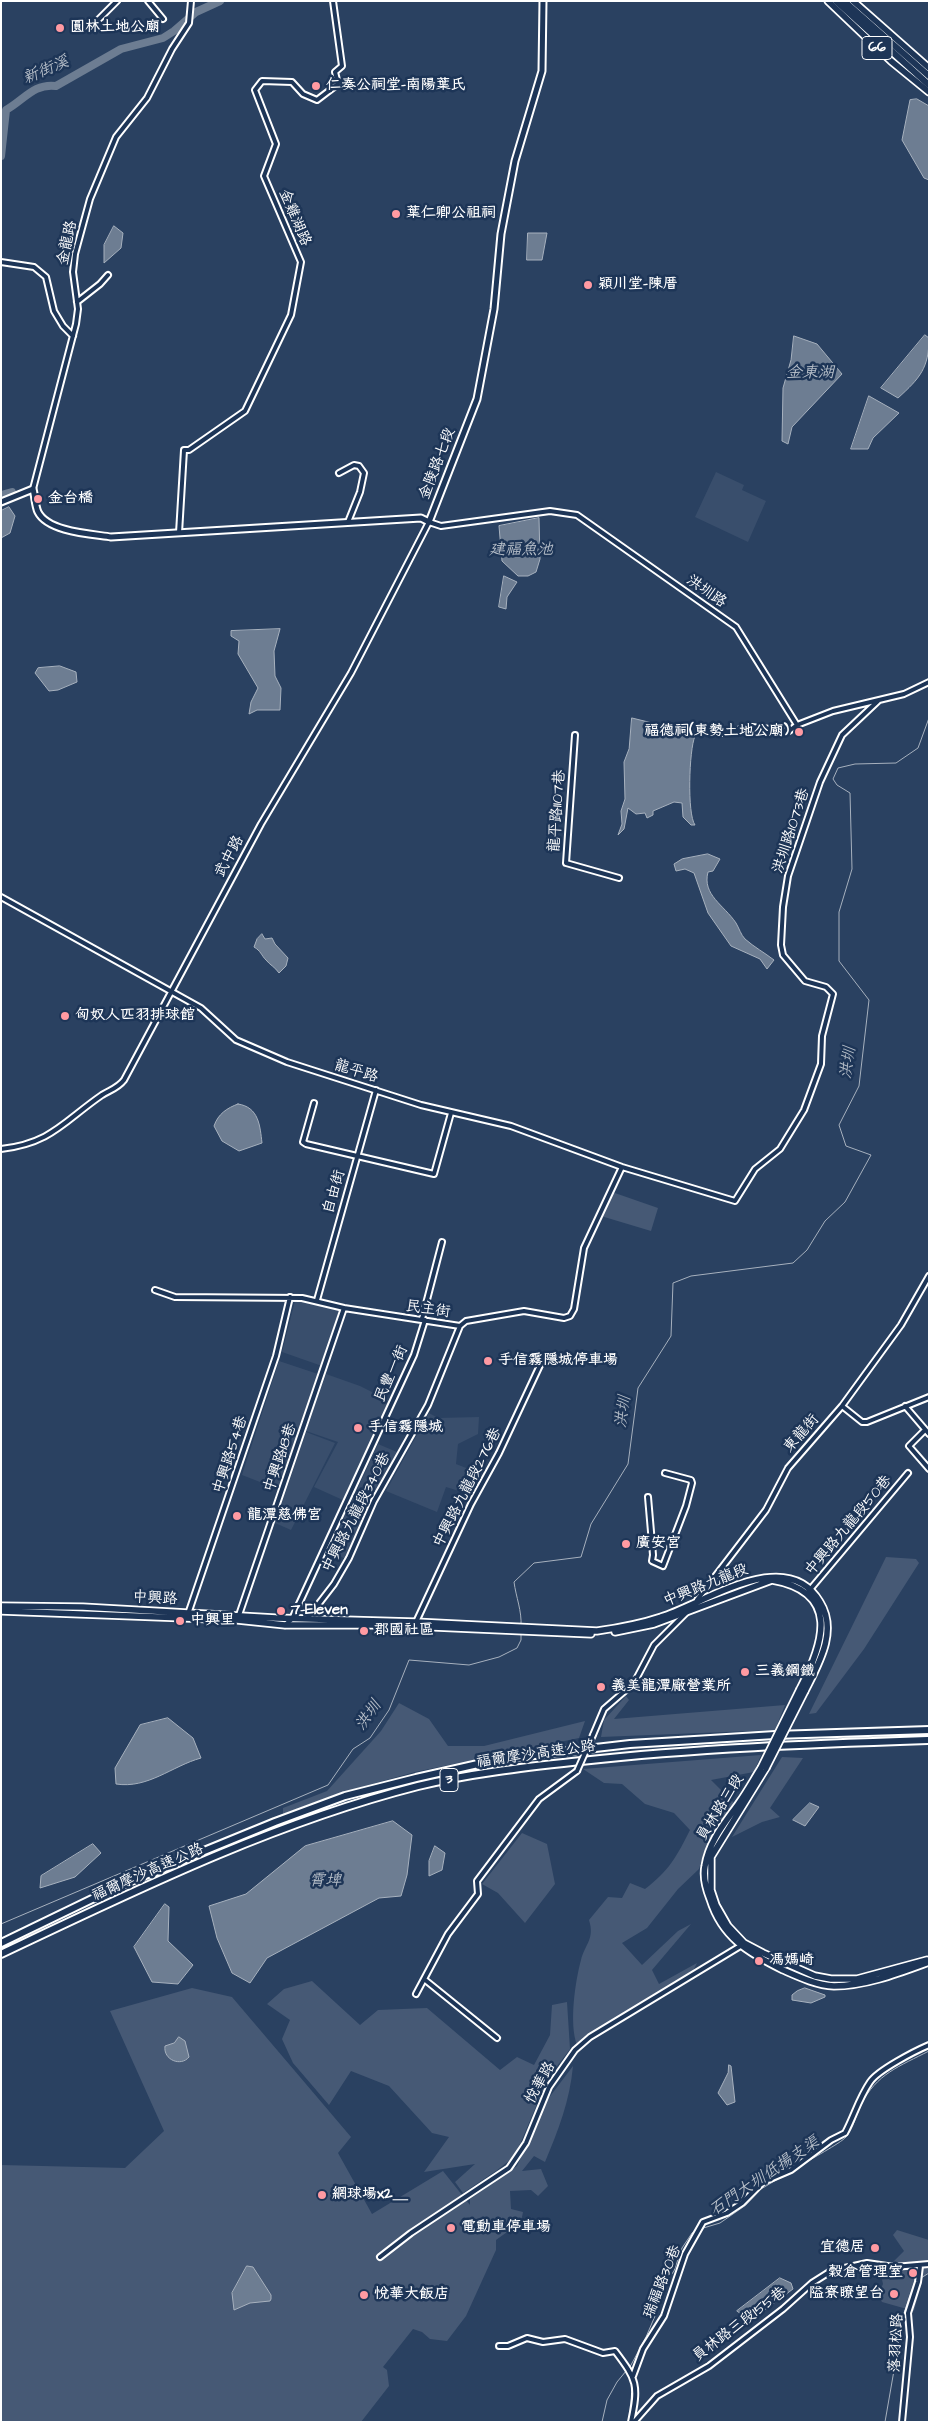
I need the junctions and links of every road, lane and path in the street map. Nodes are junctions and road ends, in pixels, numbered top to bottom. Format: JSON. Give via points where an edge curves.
{"nodes":[{"id":1,"x":117,"y":1,"type":"edge"},
{"id":2,"x":148,"y":1,"type":"edge"},
{"id":3,"x":191,"y":1,"type":"edge"},
{"id":4,"x":333,"y":1,"type":"edge"},
{"id":5,"x":543,"y":1,"type":"edge"},
{"id":6,"x":828,"y":1,"type":"edge"},
{"id":7,"x":836,"y":1,"type":"edge"},
{"id":8,"x":844,"y":1,"type":"edge"},
{"id":9,"x":853,"y":1,"type":"edge"},
{"id":10,"x":164,"y":19,"type":"dead end"},
{"id":11,"x":96,"y":22,"type":"dead end"},
{"id":12,"x":929,"y":68,"type":"edge"},
{"id":13,"x":929,"y":76,"type":"edge"},
{"id":14,"x":929,"y":85,"type":"edge"},
{"id":15,"x":929,"y":92,"type":"edge"},
{"id":16,"x":1,"y":262,"type":"edge"},
{"id":17,"x":108,"y":274,"type":"dead end"},
{"id":18,"x":77,"y":302,"type":"junction"},
{"id":19,"x":73,"y":336,"type":"junction"},
{"id":20,"x":339,"y":472,"type":"dead end"},
{"id":21,"x":33,"y":489,"type":"junction"},
{"id":22,"x":5,"y":500,"type":"edge"},
{"id":23,"x":348,"y":522,"type":"junction"},
{"id":24,"x":430,"y":522,"type":"junction"},
{"id":25,"x":180,"y":532,"type":"junction"},
{"id":26,"x":929,"y":682,"type":"edge"},
{"id":27,"x":878,"y":701,"type":"junction"},
{"id":28,"x":797,"y":725,"type":"junction"},
{"id":29,"x":723,"y":733,"type":"dead end"},
{"id":30,"x":575,"y":735,"type":"dead end"},
{"id":31,"x":619,"y":878,"type":"dead end"},
{"id":32,"x":1,"y":897,"type":"edge"},
{"id":33,"x":170,"y":991,"type":"junction"},
{"id":34,"x":376,"y":1090,"type":"junction"},
{"id":35,"x":314,"y":1103,"type":"dead end"},
{"id":36,"x":451,"y":1112,"type":"junction"},
{"id":37,"x":1,"y":1149,"type":"edge"},
{"id":38,"x":356,"y":1158,"type":"junction"},
{"id":39,"x":622,"y":1167,"type":"junction"},
{"id":40,"x":735,"y":1201,"type":"joint"},
{"id":41,"x":442,"y":1242,"type":"dead end"},
{"id":42,"x":929,"y":1276,"type":"edge"},
{"id":43,"x":155,"y":1290,"type":"dead end"},
{"id":44,"x":290,"y":1298,"type":"junction"},
{"id":45,"x":317,"y":1300,"type":"junction"},
{"id":46,"x":344,"y":1308,"type":"junction"},
{"id":47,"x":424,"y":1320,"type":"junction"},
{"id":48,"x":460,"y":1326,"type":"junction"},
{"id":49,"x":542,"y":1361,"type":"dead end"},
{"id":50,"x":929,"y":1397,"type":"edge"},
{"id":51,"x":842,"y":1406,"type":"junction"},
{"id":52,"x":905,"y":1406,"type":"junction"},
{"id":53,"x":927,"y":1432,"type":"edge"},
{"id":54,"x":929,"y":1469,"type":"edge"},
{"id":55,"x":665,"y":1473,"type":"dead end"},
{"id":56,"x":908,"y":1473,"type":"dead end"},
{"id":57,"x":648,"y":1497,"type":"dead end"},
{"id":58,"x":808,"y":1591,"type":"junction"},
{"id":59,"x":1,"y":1606,"type":"edge"},
{"id":60,"x":691,"y":1607,"type":"junction"},
{"id":61,"x":1,"y":1611,"type":"edge"},
{"id":62,"x":239,"y":1615,"type":"junction"},
{"id":63,"x":188,"y":1616,"type":"junction"},
{"id":64,"x":292,"y":1619,"type":"junction"},
{"id":65,"x":308,"y":1619,"type":"junction"},
{"id":66,"x":415,"y":1624,"type":"junction"},
{"id":67,"x":284,"y":1625,"type":"junction"},
{"id":68,"x":304,"y":1626,"type":"junction"},
{"id":69,"x":527,"y":1629,"type":"junction"},
{"id":70,"x":929,"y":1730,"type":"edge"},
{"id":71,"x":929,"y":1740,"type":"edge"},
{"id":72,"x":1,"y":1943,"type":"edge"},
{"id":73,"x":742,"y":1944,"type":"junction"},
{"id":74,"x":1,"y":1954,"type":"edge"},
{"id":75,"x":929,"y":1961,"type":"edge"},
{"id":76,"x":424,"y":1979,"type":"junction"},
{"id":77,"x":416,"y":1994,"type":"dead end"},
{"id":78,"x":497,"y":2038,"type":"dead end"},
{"id":79,"x":929,"y":2045,"type":"edge"},
{"id":80,"x":380,"y":2257,"type":"dead end"},
{"id":81,"x":929,"y":2264,"type":"edge"},
{"id":82,"x":920,"y":2266,"type":"junction"},
{"id":83,"x":500,"y":2346,"type":"dead end"},
{"id":84,"x":633,"y":2376,"type":"junction"},
{"id":85,"x":632,"y":2422,"type":"edge"},
{"id":86,"x":902,"y":2422,"type":"edge"}],
"edges":[{"from":1,"to":11,"type":"street"},
{"from":2,"to":10,"type":"street"},
{"from":3,"to":18,"type":"street","name":"金龍路","via":[[189,23],[147,98],[116,137],[90,199],[75,254],[73,272]]},
{"from":4,"to":25,"type":"street","name":"金雞湖路","via":[[342,66],[335,72],[338,84],[317,100],[303,94],[292,82],[262,81],[255,90],[276,144],[264,176],[301,262],[291,315],[244,410],[189,450],[184,450]]},
{"from":5,"to":24,"type":"street","name":"金陵路七段","via":[[542,70],[515,161],[501,234],[494,309],[477,399]]},
{"from":6,"to":15,"type":"main road","number":"66"},
{"from":7,"to":14,"type":"highway","number":"66"},
{"from":8,"to":13,"type":"highway","number":"66"},
{"from":9,"to":12,"type":"main road","number":"66"},
{"from":16,"to":19,"type":"street","via":[[34,267],[46,277],[54,311]]},
{"from":17,"to":18,"type":"street"},
{"from":18,"to":19,"type":"street","name":"金龍路"},
{"from":19,"to":21,"type":"street","name":"金龍路"},
{"from":20,"to":23,"type":"street","via":[[354,465],[364,473]]},
{"from":21,"to":22,"type":"street"},
{"from":21,"to":25,"type":"street","name":"金陵路七段","via":[[38,513],[49,523],[62,528],[111,537]]},
{"from":23,"to":24,"type":"street","name":"金陵路七段","via":[[421,518]]},
{"from":23,"to":25,"type":"street","name":"金陵路七段"},
{"from":24,"to":28,"type":"street","name":"洪圳路","via":[[441,526],[550,511],[577,515],[736,627]]},
{"from":24,"to":33,"type":"street","name":"武中路","via":[[351,672],[261,824]]},
{"from":26,"to":27,"type":"street","via":[[904,694]]},
{"from":27,"to":28,"type":"street","via":[[833,711]]},
{"from":27,"to":40,"type":"street","name":"洪圳路1073巷","via":[[842,735],[820,782],[788,876],[781,946],[783,955],[805,981],[826,987],[833,994],[822,1036],[821,1064],[798,1123],[780,1149],[755,1169]]},
{"from":28,"to":29,"type":"street","via":[[789,731],[752,726]]},
{"from":30,"to":31,"type":"street","name":"龍平路1107巷","via":[[566,863]]},
{"from":32,"to":33,"type":"street","name":"龍平路"},
{"from":33,"to":34,"type":"street","name":"龍平路","via":[[202,1008],[236,1040],[250,1047],[286,1062]]},
{"from":33,"to":37,"type":"street","name":"武中路","via":[[121,1084],[103,1094],[54,1133],[26,1145]]},
{"from":34,"to":36,"type":"street","name":"龍平路"},
{"from":34,"to":38,"type":"street","name":"自由街"},
{"from":35,"to":38,"type":"street","via":[[303,1142]]},
{"from":36,"to":38,"type":"street","via":[[434,1174]]},
{"from":36,"to":39,"type":"street","name":"龍平路","via":[[511,1126]]},
{"from":38,"to":45,"type":"street","name":"自由街"},
{"from":39,"to":40,"type":"street","name":"龍平路"},
{"from":39,"to":48,"type":"street","name":"民主街","via":[[584,1248],[574,1309],[570,1316],[564,1318],[524,1311],[466,1321]]},
{"from":41,"to":47,"type":"street","name":"民豐一街"},
{"from":42,"to":51,"type":"street","name":"東龍街","via":[[902,1325]]},
{"from":43,"to":44,"type":"street","name":"民主街","via":[[175,1297]]},
{"from":44,"to":45,"type":"street","name":"民主街"},
{"from":44,"to":63,"type":"street","name":"中興路54巷","via":[[276,1356]]},
{"from":45,"to":46,"type":"street","name":"民主街"},
{"from":46,"to":47,"type":"street","name":"民主街"},
{"from":46,"to":62,"type":"street","name":"中興路18巷"},
{"from":47,"to":48,"type":"street","name":"民主街"},
{"from":47,"to":64,"type":"street","name":"民豐一街","via":[[414,1355]]},
{"from":48,"to":65,"type":"street","name":"中興路九龍段340巷","via":[[428,1405],[374,1501],[349,1558]]},
{"from":49,"to":66,"type":"street","name":"中興路九龍段276巷","via":[[499,1453],[470,1504]]},
{"from":50,"to":52,"type":"street"},
{"from":51,"to":52,"type":"street","via":[[862,1422],[867,1422]]},
{"from":51,"to":60,"type":"street","name":"東龍街","via":[[788,1468],[766,1510]]},
{"from":52,"to":53,"type":"street"},
{"from":53,"to":54,"type":"street","via":[[909,1446]]},
{"from":55,"to":57,"type":"street","via":[[692,1483],[663,1566],[652,1561]]},
{"from":56,"to":58,"type":"street","name":"中興路九龍段50巷"},
{"from":58,"to":60,"type":"main road","name":"中興路九龍段","via":[[772,1580]]},
{"from":58,"to":60,"type":"main road","name":"中興路九龍段","via":[[791,1579],[759,1578]]},
{"from":58,"to":73,"type":"main road","name":"員林路三段","bridge":true,"via":[[817,1604],[821,1622],[815,1665],[763,1768],[716,1835],[704,1868],[706,1890],[714,1914]]},
{"from":59,"to":63,"type":"main road","name":"中興路","via":[[76,1607]]},
{"from":60,"to":69,"type":"main road","name":"中興路九龍段","via":[[616,1628]]},
{"from":60,"to":69,"type":"main road","name":"中興路九龍段","via":[[654,1624],[628,1630],[565,1634]]},
{"from":60,"to":76,"type":"street","name":"東龍街","bridge":true,"via":[[654,1645],[634,1683],[604,1709],[577,1772],[539,1799],[477,1881],[478,1894],[448,1934]]},
{"from":61,"to":63,"type":"main road","name":"中興路"},
{"from":62,"to":63,"type":"main road","name":"中興路"},
{"from":62,"to":64,"type":"main road","name":"中興路"},
{"from":63,"to":67,"type":"main road","name":"中興路"},
{"from":64,"to":65,"type":"main road","name":"中興路"},
{"from":64,"to":67,"type":"street","name":"民豐一街"},
{"from":65,"to":66,"type":"main road"},
{"from":65,"to":68,"type":"street","name":"中興路九龍段340巷"},
{"from":66,"to":68,"type":"main road"},
{"from":66,"to":69,"type":"main road"},
{"from":67,"to":68,"type":"main road","name":"中興路"},
{"from":70,"to":72,"type":"highway","name":"福爾摩沙高速公路","number":"3","via":[[630,1744],[500,1759],[459,1768],[345,1796],[284,1819],[121,1886]]},
{"from":71,"to":74,"type":"highway","name":"福爾摩沙高速公路","number":"3","via":[[612,1757],[506,1770],[420,1786],[279,1830],[127,1895]]},
{"from":73,"to":75,"type":"main road","name":"員林路三段","via":[[800,1978],[824,1985],[873,1980]]},
{"from":73,"to":80,"type":"street","name":"悅華路","via":[[574,2050],[549,2087],[526,2143],[509,2168]]},
{"from":76,"to":77,"type":"street"},
{"from":76,"to":78,"type":"street"},
{"from":79,"to":84,"type":"street","name":"瑞福路30巷","via":[[876,2075],[853,2111],[844,2134],[791,2170],[763,2182],[727,2213],[703,2222],[684,2254],[664,2316],[643,2349]]},
{"from":81,"to":82,"type":"street","name":"員林路三段155巷"},
{"from":82,"to":85,"type":"street","name":"員林路三段155巷","via":[[867,2263],[831,2272],[812,2283],[709,2366],[658,2396]]},
{"from":82,"to":86,"type":"street","name":"落羽松路","via":[[908,2313],[910,2337]]},
{"from":83,"to":84,"type":"street","via":[[527,2338],[542,2342],[565,2339],[603,2353],[615,2351]]},
{"from":84,"to":85,"type":"street","via":[[636,2399]]}]}
